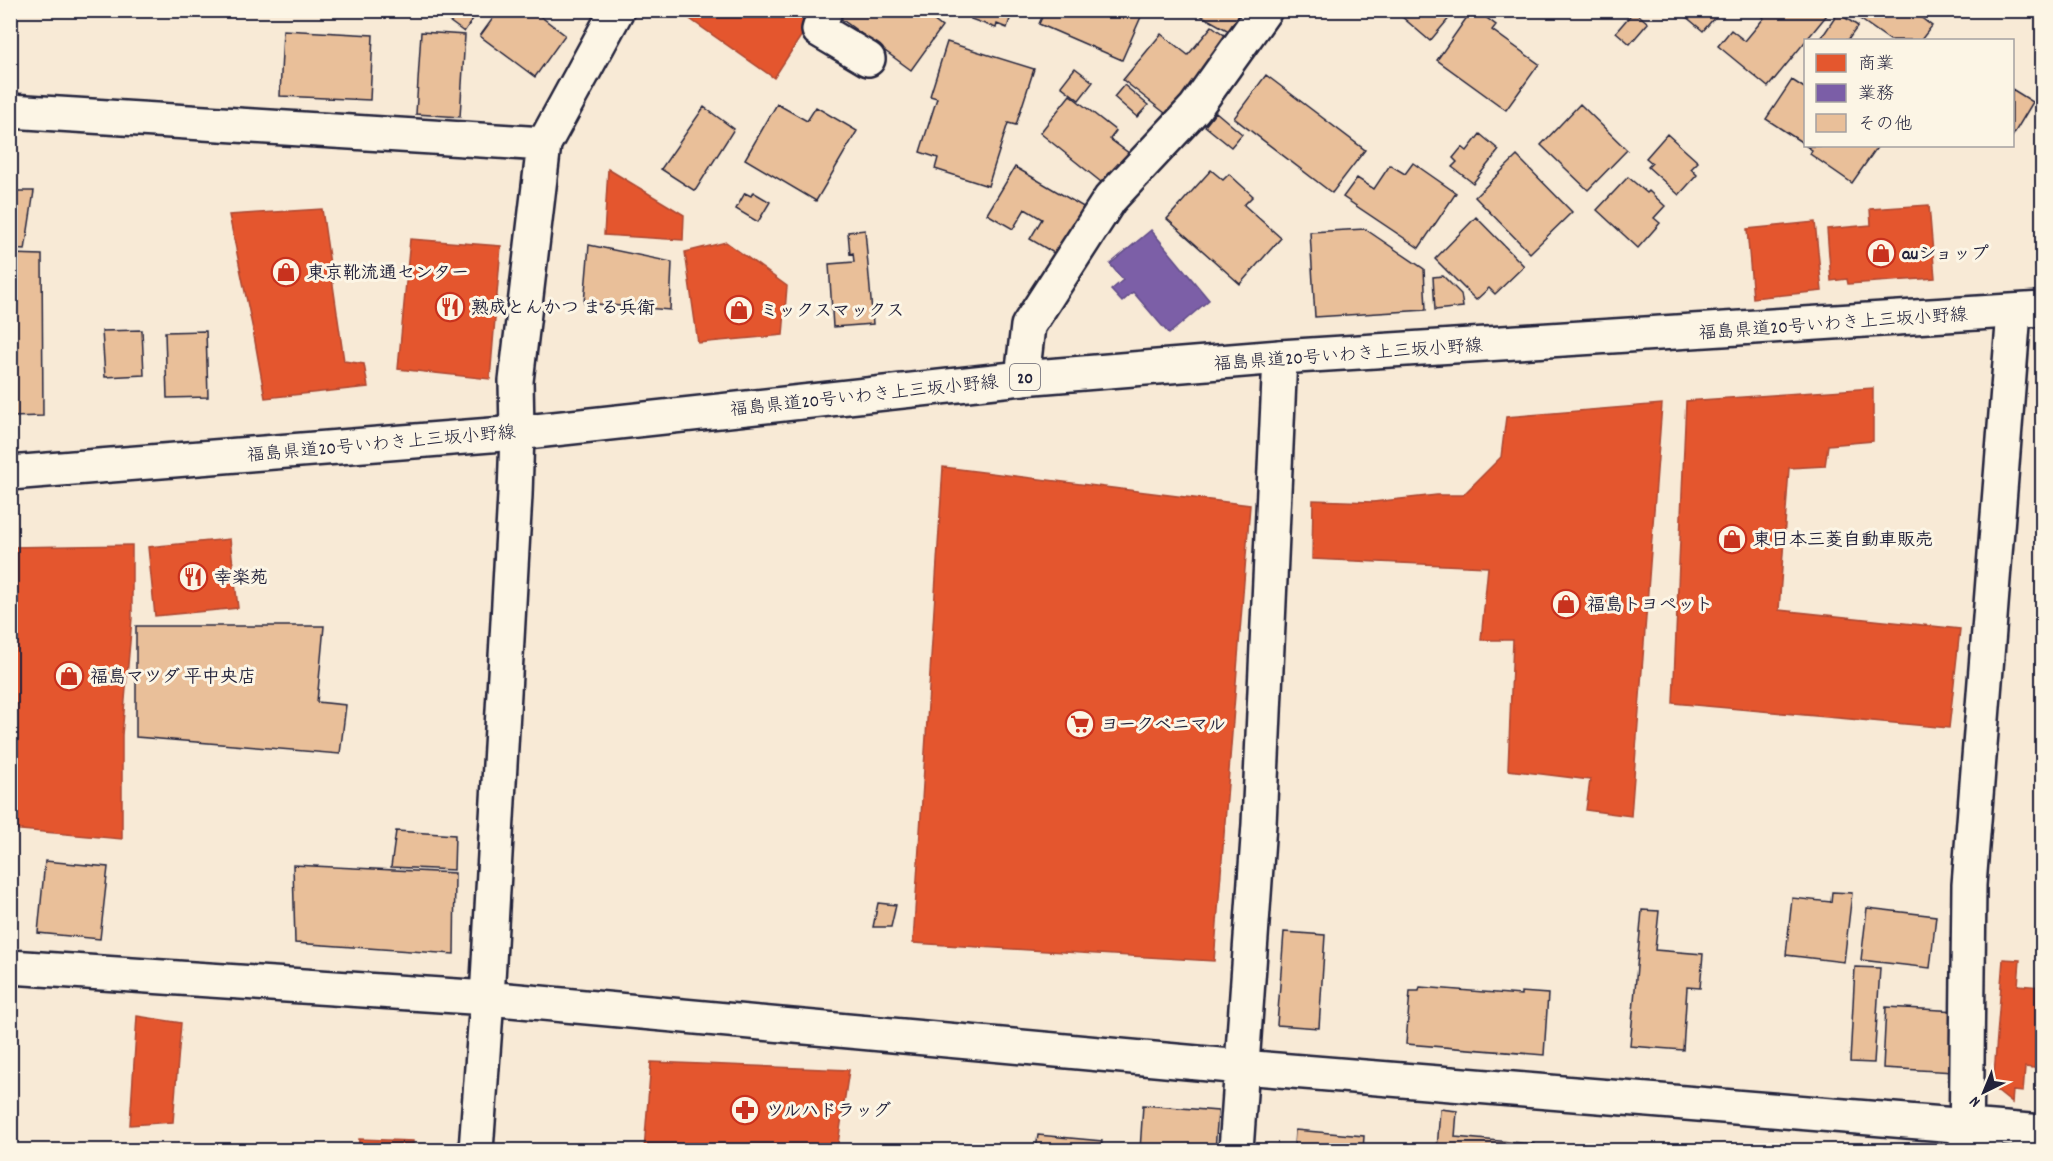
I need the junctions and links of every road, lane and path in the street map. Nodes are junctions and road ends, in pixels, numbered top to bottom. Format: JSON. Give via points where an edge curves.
{"nodes":[{"id":1,"x":617,"y":10,"type":"edge"},
{"id":2,"x":825,"y":10,"type":"edge"},
{"id":3,"x":1265,"y":10,"type":"edge"},
{"id":4,"x":868,"y":59,"type":"dead end"},
{"id":5,"x":10,"y":111,"type":"edge"},
{"id":6,"x":544,"y":144,"type":"junction"},
{"id":7,"x":2028,"y":310,"type":"edge"},
{"id":8,"x":1280,"y":357,"type":"junction"},
{"id":9,"x":1022,"y":378,"type":"junction"},
{"id":10,"x":517,"y":433,"type":"junction"},
{"id":11,"x":10,"y":473,"type":"edge"},
{"id":12,"x":10,"y":967,"type":"edge"},
{"id":13,"x":487,"y":998,"type":"junction"},
{"id":14,"x":1242,"y":1067,"type":"junction"},
{"id":15,"x":2043,"y":1132,"type":"edge"},
{"id":16,"x":1966,"y":1139,"type":"edge"},
{"id":17,"x":476,"y":1150,"type":"edge"},
{"id":18,"x":1236,"y":1150,"type":"edge"}],
"edges":[{"from":1,"to":6,"type":"street"},
{"from":2,"to":4,"type":"street","via":[[819,30]]},
{"from":3,"to":9,"type":"street","via":[[1195,108],[1110,199],[1028,326]]},
{"from":5,"to":6,"type":"street"},
{"from":6,"to":10,"type":"street","via":[[516,381]]},
{"from":7,"to":8,"type":"street","name":"福島県道20号いわき上三坂小野線","number":"20"},
{"from":7,"to":16,"type":"street","via":[[1969,885]]},
{"from":8,"to":9,"type":"street","name":"福島県道20号いわき上三坂小野線","number":"20"},
{"from":8,"to":14,"type":"street","via":[[1259,824]]},
{"from":9,"to":10,"type":"street","name":"福島県道20号いわき上三坂小野線","number":"20"},
{"from":10,"to":11,"type":"street","name":"福島県道20号いわき上三坂小野線","number":"20"},
{"from":10,"to":13,"type":"street"},
{"from":12,"to":13,"type":"street"},
{"from":13,"to":14,"type":"street"},
{"from":13,"to":17,"type":"street"},
{"from":14,"to":16,"type":"street"},
{"from":14,"to":18,"type":"street"},
{"from":15,"to":16,"type":"street"}]}
